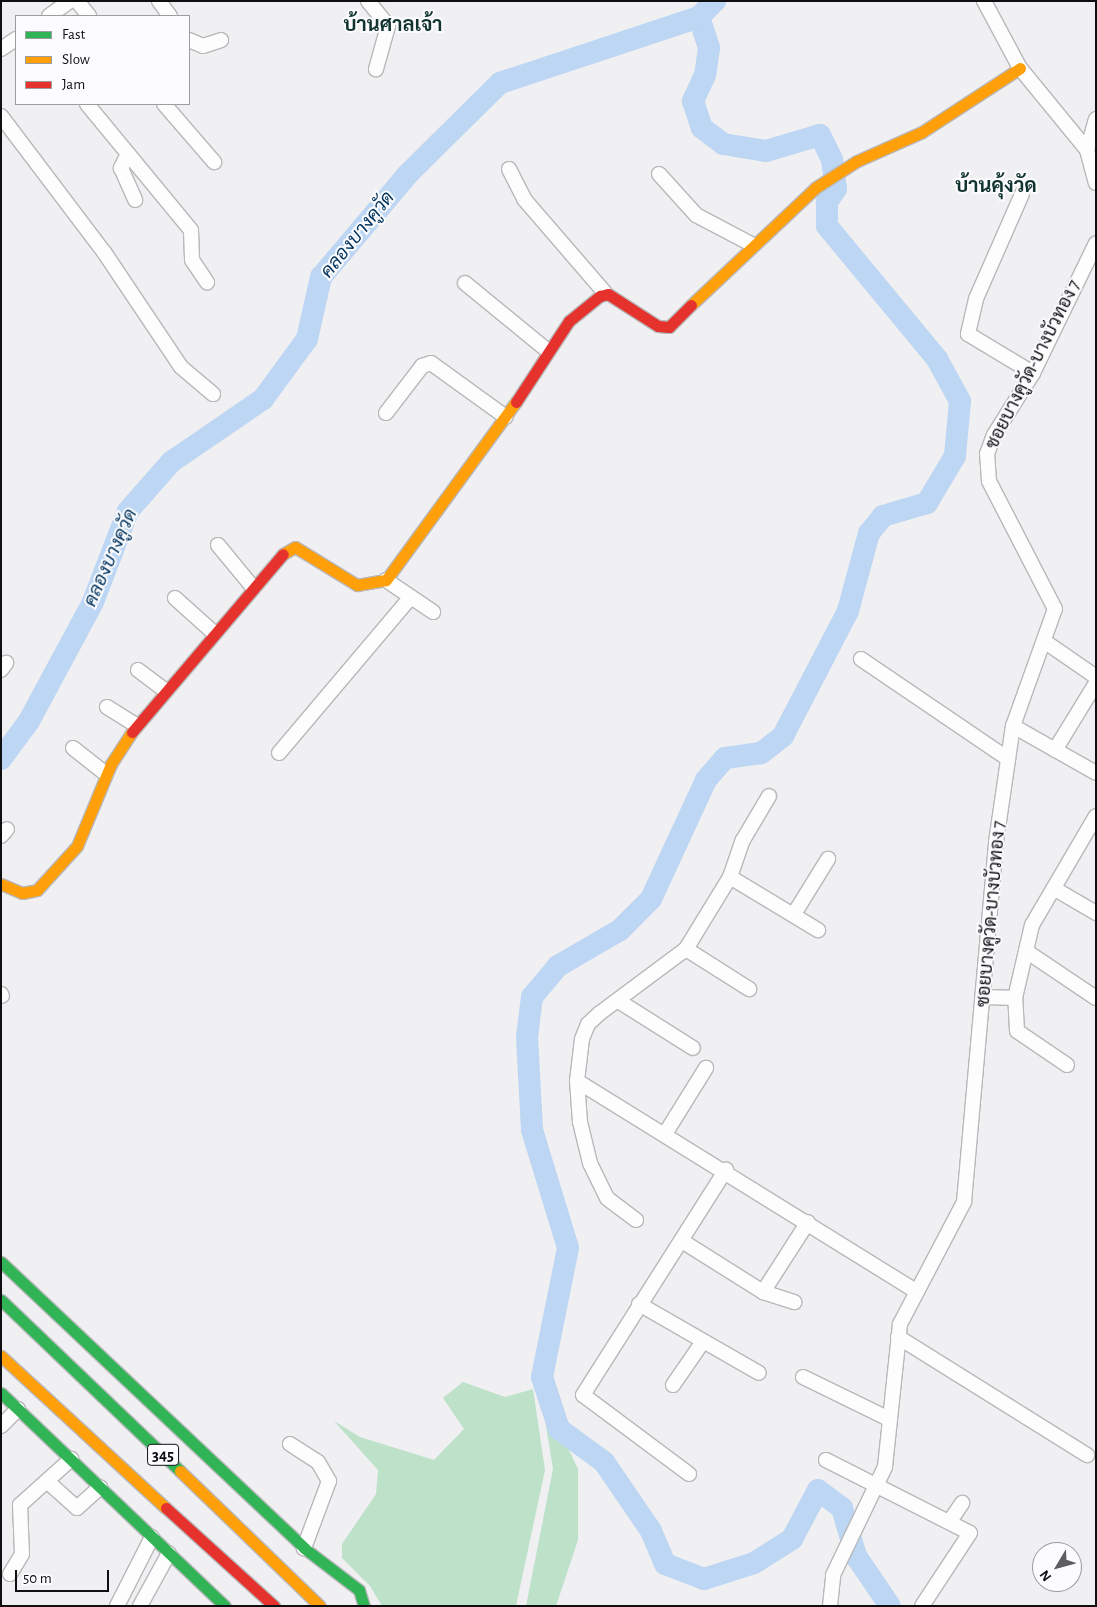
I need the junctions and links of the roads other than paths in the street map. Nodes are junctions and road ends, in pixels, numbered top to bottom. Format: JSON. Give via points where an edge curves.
{"nodes":[{"id":1,"x":70,"y":1,"type":"edge"},
{"id":2,"x":77,"y":1,"type":"edge"},
{"id":3,"x":159,"y":1,"type":"edge"},
{"id":4,"x":368,"y":1,"type":"edge"},
{"id":5,"x":984,"y":1,"type":"edge"},
{"id":6,"x":50,"y":15,"type":"edge"},
{"id":7,"x":88,"y":15,"type":"edge"},
{"id":8,"x":169,"y":15,"type":"edge"},
{"id":9,"x":15,"y":40,"type":"edge"},
{"id":10,"x":190,"y":40,"type":"edge"},
{"id":11,"x":221,"y":40,"type":"dead end"},
{"id":12,"x":1,"y":49,"type":"edge"},
{"id":13,"x":1020,"y":68,"type":"junction"},
{"id":14,"x":376,"y":69,"type":"dead end"},
{"id":15,"x":88,"y":105,"type":"edge"},
{"id":16,"x":165,"y":105,"type":"edge"},
{"id":17,"x":1,"y":116,"type":"edge"},
{"id":18,"x":1096,"y":119,"type":"edge"},
{"id":19,"x":1087,"y":150,"type":"junction"},
{"id":20,"x":128,"y":154,"type":"junction"},
{"id":21,"x":214,"y":162,"type":"dead end"},
{"id":22,"x":509,"y":169,"type":"dead end"},
{"id":23,"x":659,"y":174,"type":"dead end"},
{"id":24,"x":1096,"y":183,"type":"edge"},
{"id":25,"x":1022,"y":194,"type":"dead end"},
{"id":26,"x":135,"y":200,"type":"dead end"},
{"id":27,"x":1096,"y":243,"type":"edge"},
{"id":28,"x":751,"y":244,"type":"junction"},
{"id":29,"x":207,"y":282,"type":"dead end"},
{"id":30,"x":465,"y":283,"type":"dead end"},
{"id":31,"x":605,"y":293,"type":"junction"},
{"id":32,"x":547,"y":350,"type":"junction"},
{"id":33,"x":1033,"y":373,"type":"junction"},
{"id":34,"x":214,"y":394,"type":"dead end"},
{"id":35,"x":386,"y":413,"type":"dead end"},
{"id":36,"x":506,"y":417,"type":"junction"},
{"id":37,"x":218,"y":545,"type":"dead end"},
{"id":38,"x":386,"y":580,"type":"junction"},
{"id":39,"x":251,"y":585,"type":"junction"},
{"id":40,"x":412,"y":597,"type":"junction"},
{"id":41,"x":175,"y":598,"type":"dead end"},
{"id":42,"x":433,"y":612,"type":"dead end"},
{"id":43,"x":214,"y":633,"type":"junction"},
{"id":44,"x":1044,"y":641,"type":"junction"},
{"id":45,"x":861,"y":659,"type":"dead end"},
{"id":46,"x":138,"y":670,"type":"dead end"},
{"id":47,"x":1096,"y":677,"type":"edge"},
{"id":48,"x":1096,"y":683,"type":"edge"},
{"id":49,"x":165,"y":690,"type":"junction"},
{"id":50,"x":107,"y":706,"type":"dead end"},
{"id":51,"x":136,"y":725,"type":"junction"},
{"id":52,"x":1014,"y":726,"type":"junction"},
{"id":53,"x":73,"y":748,"type":"dead end"},
{"id":54,"x":1055,"y":750,"type":"junction"},
{"id":55,"x":279,"y":753,"type":"dead end"},
{"id":56,"x":1008,"y":759,"type":"junction"},
{"id":57,"x":1096,"y":773,"type":"edge"},
{"id":58,"x":106,"y":774,"type":"junction"},
{"id":59,"x":769,"y":796,"type":"dead end"},
{"id":60,"x":1096,"y":817,"type":"edge"},
{"id":61,"x":828,"y":859,"type":"dead end"},
{"id":62,"x":730,"y":877,"type":"junction"},
{"id":63,"x":1,"y":884,"type":"edge"},
{"id":64,"x":1055,"y":889,"type":"junction"},
{"id":65,"x":1096,"y":913,"type":"edge"},
{"id":66,"x":794,"y":914,"type":"junction"},
{"id":67,"x":818,"y":930,"type":"dead end"},
{"id":68,"x":686,"y":949,"type":"junction"},
{"id":69,"x":1026,"y":951,"type":"junction"},
{"id":70,"x":749,"y":989,"type":"dead end"},
{"id":71,"x":985,"y":997,"type":"junction"},
{"id":72,"x":1015,"y":998,"type":"junction"},
{"id":73,"x":1096,"y":998,"type":"edge"},
{"id":74,"x":620,"y":1002,"type":"junction"},
{"id":75,"x":693,"y":1048,"type":"dead end"},
{"id":76,"x":1067,"y":1065,"type":"dead end"},
{"id":77,"x":706,"y":1068,"type":"dead end"},
{"id":78,"x":577,"y":1081,"type":"junction"},
{"id":79,"x":666,"y":1134,"type":"junction"},
{"id":80,"x":726,"y":1170,"type":"junction"},
{"id":81,"x":636,"y":1220,"type":"dead end"},
{"id":82,"x":808,"y":1222,"type":"junction"},
{"id":83,"x":682,"y":1241,"type":"junction"},
{"id":84,"x":1,"y":1262,"type":"edge"},
{"id":85,"x":763,"y":1292,"type":"junction"},
{"id":86,"x":917,"y":1292,"type":"junction"},
{"id":87,"x":4,"y":1302,"type":"edge"},
{"id":88,"x":794,"y":1302,"type":"dead end"},
{"id":89,"x":639,"y":1304,"type":"junction"},
{"id":90,"x":898,"y":1337,"type":"junction"},
{"id":91,"x":702,"y":1343,"type":"junction"},
{"id":92,"x":1,"y":1356,"type":"edge"},
{"id":93,"x":759,"y":1373,"type":"dead end"},
{"id":94,"x":803,"y":1377,"type":"dead end"},
{"id":95,"x":673,"y":1385,"type":"dead end"},
{"id":96,"x":1,"y":1393,"type":"edge"},
{"id":97,"x":18,"y":1409,"type":"junction"},
{"id":98,"x":889,"y":1419,"type":"junction"},
{"id":99,"x":1,"y":1426,"type":"edge"},
{"id":100,"x":290,"y":1444,"type":"dead end"},
{"id":101,"x":1087,"y":1455,"type":"dead end"},
{"id":102,"x":71,"y":1459,"type":"junction"},
{"id":103,"x":826,"y":1460,"type":"dead end"},
{"id":104,"x":689,"y":1474,"type":"dead end"},
{"id":105,"x":48,"y":1482,"type":"junction"},
{"id":106,"x":876,"y":1485,"type":"junction"},
{"id":107,"x":100,"y":1487,"type":"junction"},
{"id":108,"x":962,"y":1503,"type":"dead end"},
{"id":109,"x":950,"y":1521,"type":"junction"},
{"id":110,"x":152,"y":1537,"type":"junction"},
{"id":111,"x":304,"y":1548,"type":"junction"},
{"id":112,"x":169,"y":1553,"type":"junction"},
{"id":113,"x":10,"y":1574,"type":"dead end"},
{"id":114,"x":340,"y":1578,"type":"junction"},
{"id":115,"x":117,"y":1606,"type":"edge"},
{"id":116,"x":140,"y":1606,"type":"edge"},
{"id":117,"x":225,"y":1606,"type":"edge"},
{"id":118,"x":274,"y":1606,"type":"edge"},
{"id":119,"x":320,"y":1606,"type":"edge"},
{"id":120,"x":349,"y":1606,"type":"edge"},
{"id":121,"x":364,"y":1606,"type":"edge"},
{"id":122,"x":830,"y":1606,"type":"edge"},
{"id":123,"x":922,"y":1606,"type":"edge"}],
"edges":[{"from":1,"to":6,"type":"street"},
{"from":2,"to":7,"type":"street"},
{"from":3,"to":8,"type":"street"},
{"from":4,"to":14,"type":"street","via":[[388,26]]},
{"from":5,"to":13,"type":"street"},
{"from":9,"to":12,"type":"street"},
{"from":10,"to":11,"type":"street","via":[[203,46]]},
{"from":13,"to":19,"type":"street"},
{"from":13,"to":28,"type":"main road","via":[[922,132],[858,161],[822,184]]},
{"from":15,"to":20,"type":"street"},
{"from":16,"to":21,"type":"street"},
{"from":17,"to":34,"type":"street","via":[[104,252],[181,367]]},
{"from":18,"to":19,"type":"street"},
{"from":19,"to":24,"type":"street"},
{"from":20,"to":26,"type":"street","via":[[121,168]]},
{"from":20,"to":29,"type":"street","via":[[191,230],[192,260]]},
{"from":22,"to":31,"type":"street","via":[[524,199]]},
{"from":23,"to":28,"type":"street","via":[[702,220]]},
{"from":25,"to":33,"type":"street","via":[[976,299],[968,334]]},
{"from":27,"to":33,"type":"street","name":"ซอยบางคูวัด-บางบัวทอง 7"},
{"from":28,"to":31,"type":"main road","via":[[669,327],[658,326]]},
{"from":30,"to":32,"type":"street"},
{"from":31,"to":32,"type":"main road","via":[[569,321]]},
{"from":32,"to":36,"type":"main road"},
{"from":33,"to":44,"type":"street","name":"ซอยบางคูวัด-บางบัวทอง 7","via":[[994,436],[987,454],[989,481],[1055,609]]},
{"from":35,"to":36,"type":"street","via":[[422,366],[432,363]]},
{"from":36,"to":38,"type":"main road"},
{"from":37,"to":39,"type":"street"},
{"from":38,"to":39,"type":"main road","via":[[357,585],[295,547],[285,551]]},
{"from":38,"to":40,"type":"street"},
{"from":39,"to":43,"type":"main road"},
{"from":40,"to":42,"type":"street"},
{"from":40,"to":55,"type":"street"},
{"from":41,"to":43,"type":"street"},
{"from":43,"to":49,"type":"main road"},
{"from":44,"to":47,"type":"street"},
{"from":44,"to":52,"type":"street","name":"ซอยบางคูวัด-บางบัวทอง 7"},
{"from":45,"to":56,"type":"street"},
{"from":46,"to":49,"type":"street"},
{"from":48,"to":54,"type":"street"},
{"from":49,"to":51,"type":"main road"},
{"from":50,"to":51,"type":"street"},
{"from":51,"to":58,"type":"main road"},
{"from":52,"to":54,"type":"street"},
{"from":52,"to":56,"type":"street","name":"ซอยบางคูวัด-บางบัวทอง 7"},
{"from":53,"to":58,"type":"street"},
{"from":54,"to":57,"type":"street"},
{"from":56,"to":71,"type":"street","name":"ซอยบางคูวัด-บางบัวทอง 7","via":[[996,842]]},
{"from":58,"to":63,"type":"main road","via":[[84,834],[44,884],[31,893]]},
{"from":59,"to":62,"type":"street","via":[[742,840]]},
{"from":60,"to":64,"type":"street"},
{"from":61,"to":66,"type":"street"},
{"from":62,"to":66,"type":"street"},
{"from":62,"to":68,"type":"street"},
{"from":64,"to":65,"type":"street"},
{"from":64,"to":69,"type":"street","via":[[1032,925]]},
{"from":66,"to":67,"type":"street"},
{"from":68,"to":70,"type":"street"},
{"from":68,"to":74,"type":"street"},
{"from":69,"to":72,"type":"street"},
{"from":69,"to":73,"type":"street"},
{"from":71,"to":72,"type":"street"},
{"from":71,"to":86,"type":"street","name":"ซอยบางคูวัด-บางบัวทอง 7","via":[[964,1202]]},
{"from":72,"to":76,"type":"street","via":[[1018,1031]]},
{"from":74,"to":75,"type":"street"},
{"from":74,"to":78,"type":"street","via":[[588,1024]]},
{"from":77,"to":79,"type":"street"},
{"from":78,"to":79,"type":"street"},
{"from":78,"to":81,"type":"street","via":[[580,1122],[599,1185],[607,1198]]},
{"from":79,"to":80,"type":"street"},
{"from":80,"to":82,"type":"street"},
{"from":80,"to":83,"type":"street"},
{"from":82,"to":85,"type":"street"},
{"from":82,"to":86,"type":"street"},
{"from":83,"to":85,"type":"street"},
{"from":83,"to":89,"type":"street"},
{"from":84,"to":111,"type":"main road"},
{"from":85,"to":88,"type":"street"},
{"from":86,"to":90,"type":"street","name":"ซอยบางคูวัด-บางบัวทอง 7"},
{"from":87,"to":119,"type":"main road","number":"345"},
{"from":89,"to":91,"type":"street"},
{"from":89,"to":104,"type":"street","via":[[583,1395]]},
{"from":90,"to":98,"type":"street","name":"ซอยบางคูวัด-บางบัวทอง 7"},
{"from":90,"to":101,"type":"street"},
{"from":91,"to":93,"type":"street"},
{"from":91,"to":95,"type":"street"},
{"from":92,"to":118,"type":"main road","number":"345"},
{"from":94,"to":98,"type":"street"},
{"from":96,"to":97,"type":"main road"},
{"from":97,"to":99,"type":"street"},
{"from":97,"to":102,"type":"main road"},
{"from":98,"to":106,"type":"street","name":"ซอยบางคูวัด-บางบัวทอง 7","via":[[884,1467]]},
{"from":100,"to":111,"type":"street","via":[[318,1462],[329,1481]]},
{"from":102,"to":105,"type":"street"},
{"from":102,"to":107,"type":"main road"},
{"from":103,"to":106,"type":"street"},
{"from":105,"to":107,"type":"street","via":[[77,1508]]},
{"from":105,"to":113,"type":"street","via":[[20,1505],[22,1554]]},
{"from":106,"to":109,"type":"street"},
{"from":106,"to":122,"type":"street","name":"ซอยบางคูวัด-บางบัวทอง 7","via":[[832,1575]]},
{"from":107,"to":110,"type":"main road"},
{"from":108,"to":109,"type":"street"},
{"from":109,"to":123,"type":"street","via":[[966,1529],[970,1536]]},
{"from":110,"to":112,"type":"main road"},
{"from":110,"to":115,"type":"street"},
{"from":111,"to":114,"type":"main road"},
{"from":112,"to":116,"type":"street"},
{"from":112,"to":117,"type":"main road"},
{"from":114,"to":120,"type":"main road","via":[[353,1594]]},
{"from":114,"to":121,"type":"main road","via":[[358,1590]]}]}
